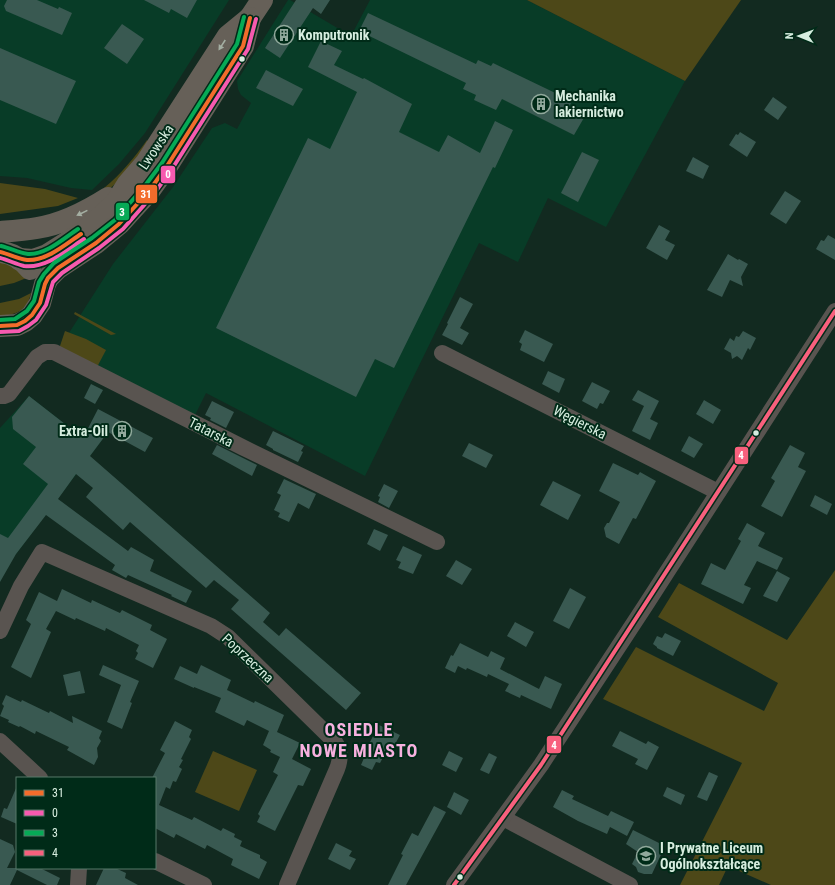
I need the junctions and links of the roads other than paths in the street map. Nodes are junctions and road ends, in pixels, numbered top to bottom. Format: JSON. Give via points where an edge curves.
{"nodes":[{"id":1,"x":262,"y":0,"type":"edge"},
{"id":2,"x":250,"y":18,"type":"junction"},
{"id":3,"x":127,"y":185,"type":"junction"},
{"id":4,"x":0,"y":232,"type":"edge"},
{"id":5,"x":10,"y":256,"type":"edge"},
{"id":6,"x":42,"y":291,"type":"junction"},
{"id":7,"x":835,"y":311,"type":"edge"},
{"id":8,"x":0,"y":326,"type":"edge"},
{"id":9,"x":442,"y":353,"type":"dead end"},
{"id":10,"x":0,"y":396,"type":"edge"},
{"id":11,"x":718,"y":492,"type":"junction"},
{"id":12,"x":437,"y":542,"type":"dead end"},
{"id":13,"x":0,"y":631,"type":"edge"},
{"id":14,"x":0,"y":741,"type":"edge"},
{"id":15,"x":39,"y":777,"type":"edge"},
{"id":16,"x":503,"y":818,"type":"junction"},
{"id":17,"x":156,"y":861,"type":"edge"},
{"id":18,"x":79,"y":869,"type":"edge"},
{"id":19,"x":78,"y":885,"type":"edge"},
{"id":20,"x":204,"y":885,"type":"edge"},
{"id":21,"x":287,"y":885,"type":"edge"},
{"id":22,"x":454,"y":885,"type":"edge"},
{"id":23,"x":630,"y":885,"type":"edge"}],
"edges":[{"from":1,"to":2,"type":"highway","name":"Lwowska"},
{"from":2,"to":3,"type":"highway","name":"Lwowska","one_way":true,"via":[[228,36],[146,162]]},
{"from":2,"to":6,"type":"highway","name":"Lwowska","via":[[243,46],[149,191],[107,234],[58,268],[48,278]]},
{"from":3,"to":4,"type":"highway","one_way":true,"via":[[87,211],[64,221],[37,228]]},
{"from":3,"to":5,"type":"highway","name":"Lwowska","via":[[115,204],[96,222],[40,259]]},
{"from":5,"to":6,"type":"highway","via":[[32,272]]},
{"from":6,"to":8,"type":"highway","name":"Lwowska","via":[[38,307],[29,318],[17,325]]},
{"from":7,"to":11,"type":"street"},
{"from":9,"to":11,"type":"street","name":"Węgierska"},
{"from":10,"to":12,"type":"street","name":"Tatarska","via":[[9,394],[41,354],[54,352],[242,448]]},
{"from":11,"to":16,"type":"street","via":[[541,765]]},
{"from":13,"to":21,"type":"street","name":"Poprzeczna","via":[[21,586],[42,552],[211,626],[228,637],[335,742],[339,753],[337,769]]},
{"from":14,"to":15,"type":"street"},
{"from":16,"to":22,"type":"street"},
{"from":16,"to":23,"type":"street"},
{"from":17,"to":20,"type":"street"},
{"from":18,"to":19,"type":"street"}]}
